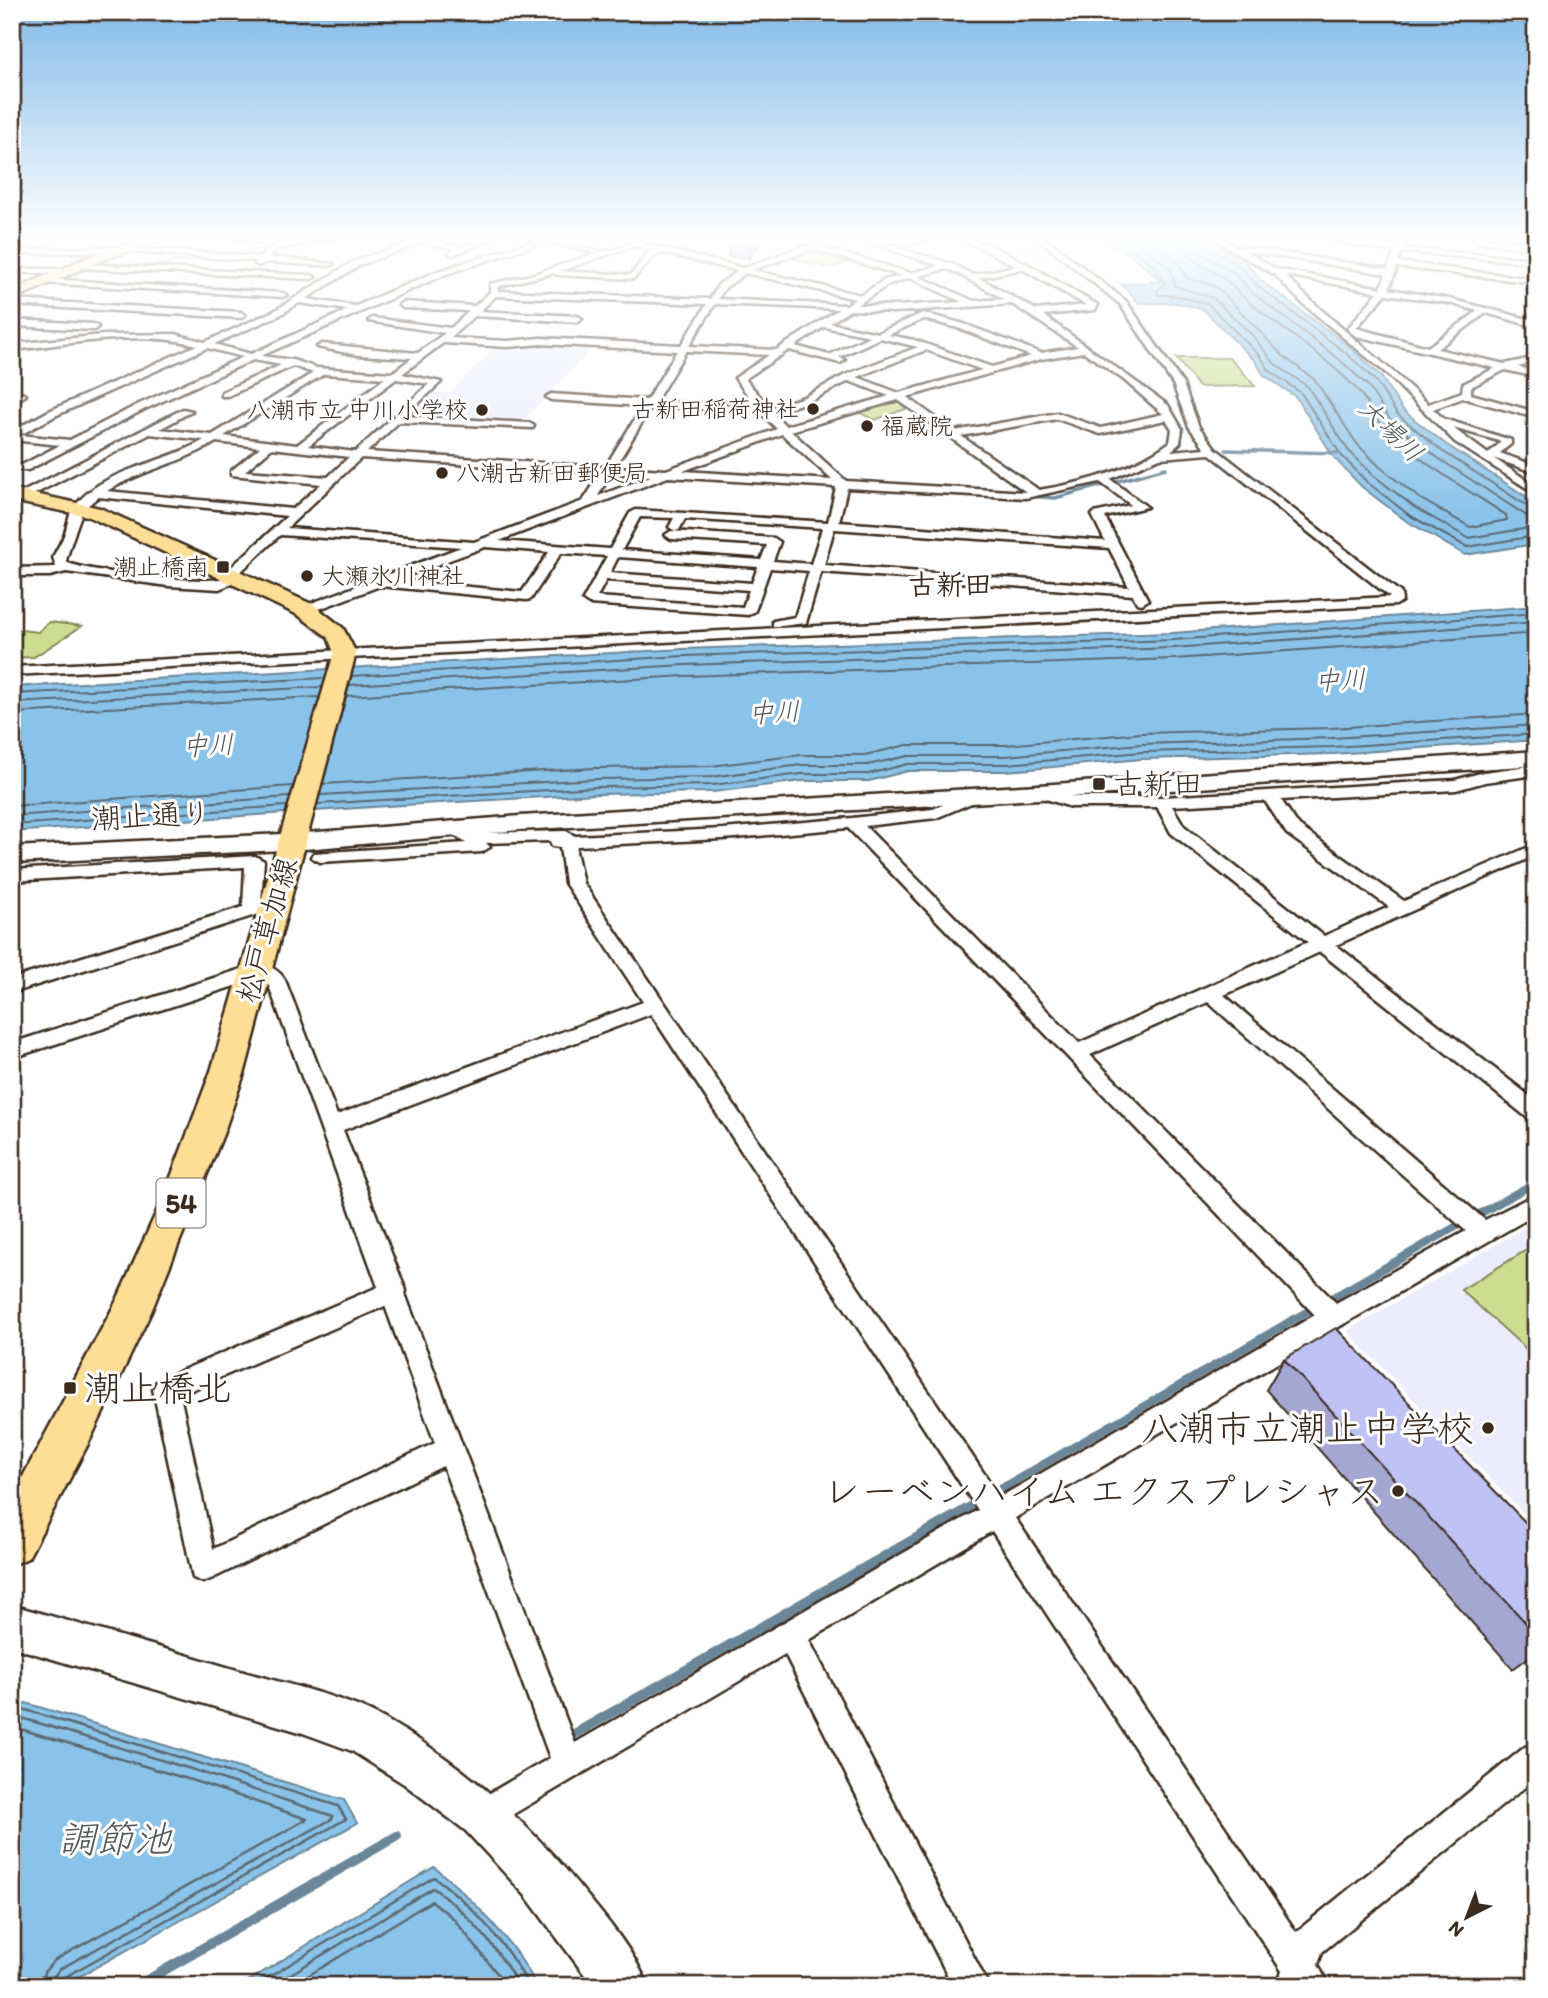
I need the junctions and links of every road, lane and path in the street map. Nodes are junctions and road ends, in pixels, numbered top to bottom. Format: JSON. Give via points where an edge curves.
{"nodes":[{"id":1,"x":87,"y":331,"type":"edge"},
{"id":2,"x":183,"y":331,"type":"dead end"},
{"id":3,"x":235,"y":331,"type":"edge"},
{"id":4,"x":308,"y":331,"type":"edge"},
{"id":5,"x":453,"y":331,"type":"edge"},
{"id":6,"x":692,"y":331,"type":"edge"},
{"id":7,"x":812,"y":331,"type":"edge"},
{"id":8,"x":860,"y":331,"type":"edge"},
{"id":9,"x":886,"y":331,"type":"edge"},
{"id":10,"x":975,"y":331,"type":"edge"},
{"id":11,"x":1060,"y":331,"type":"edge"},
{"id":12,"x":1140,"y":331,"type":"edge"},
{"id":13,"x":1343,"y":331,"type":"edge"},
{"id":14,"x":1355,"y":331,"type":"edge"},
{"id":15,"x":1456,"y":331,"type":"edge"},
{"id":16,"x":879,"y":335,"type":"junction"},
{"id":17,"x":174,"y":337,"type":"junction"},
{"id":18,"x":441,"y":340,"type":"junction"},
{"id":19,"x":72,"y":341,"type":"junction"},
{"id":20,"x":206,"y":344,"type":"junction"},
{"id":21,"x":12,"y":347,"type":"edge"},
{"id":22,"x":322,"y":347,"type":"dead end"},
{"id":23,"x":787,"y":347,"type":"junction"},
{"id":24,"x":927,"y":347,"type":"junction"},
{"id":25,"x":681,"y":348,"type":"junction"},
{"id":26,"x":1085,"y":349,"type":"junction"},
{"id":27,"x":1430,"y":350,"type":"junction"},
{"id":28,"x":777,"y":353,"type":"junction"},
{"id":29,"x":421,"y":356,"type":"junction"},
{"id":30,"x":1040,"y":356,"type":"junction"},
{"id":31,"x":251,"y":357,"type":"junction"},
{"id":32,"x":830,"y":358,"type":"junction"},
{"id":33,"x":1536,"y":360,"type":"edge"},
{"id":34,"x":290,"y":363,"type":"junction"},
{"id":35,"x":1504,"y":367,"type":"junction"},
{"id":36,"x":871,"y":368,"type":"junction"},
{"id":37,"x":992,"y":370,"type":"junction"},
{"id":38,"x":321,"y":372,"type":"junction"},
{"id":39,"x":1536,"y":374,"type":"edge"},
{"id":40,"x":394,"y":376,"type":"junction"},
{"id":41,"x":848,"y":377,"type":"junction"},
{"id":42,"x":225,"y":394,"type":"dead end"},
{"id":43,"x":1463,"y":395,"type":"junction"},
{"id":44,"x":551,"y":397,"type":"dead end"},
{"id":45,"x":900,"y":397,"type":"junction"},
{"id":46,"x":648,"y":403,"type":"junction"},
{"id":47,"x":1426,"y":408,"type":"junction"},
{"id":48,"x":187,"y":411,"type":"dead end"},
{"id":49,"x":766,"y":411,"type":"junction"},
{"id":50,"x":1166,"y":412,"type":"junction"},
{"id":51,"x":1536,"y":415,"type":"edge"},
{"id":52,"x":396,"y":419,"type":"junction"},
{"id":53,"x":1438,"y":421,"type":"junction"},
{"id":54,"x":529,"y":426,"type":"dead end"},
{"id":55,"x":1194,"y":427,"type":"junction"},
{"id":56,"x":785,"y":429,"type":"junction"},
{"id":57,"x":150,"y":430,"type":"junction"},
{"id":58,"x":953,"y":434,"type":"junction"},
{"id":59,"x":12,"y":436,"type":"edge"},
{"id":60,"x":212,"y":439,"type":"junction"},
{"id":61,"x":70,"y":443,"type":"junction"},
{"id":62,"x":269,"y":445,"type":"junction"},
{"id":63,"x":298,"y":449,"type":"junction"},
{"id":64,"x":1212,"y":451,"type":"junction"},
{"id":65,"x":357,"y":455,"type":"junction"},
{"id":66,"x":1158,"y":455,"type":"junction"},
{"id":67,"x":12,"y":467,"type":"edge"},
{"id":68,"x":608,"y":469,"type":"junction"},
{"id":69,"x":1536,"y":470,"type":"edge"},
{"id":70,"x":668,"y":473,"type":"junction"},
{"id":71,"x":1102,"y":478,"type":"junction"},
{"id":72,"x":330,"y":481,"type":"junction"},
{"id":73,"x":842,"y":483,"type":"junction"},
{"id":74,"x":1536,"y":491,"type":"edge"},
{"id":75,"x":95,"y":493,"type":"junction"},
{"id":76,"x":1037,"y":494,"type":"junction"},
{"id":77,"x":19,"y":499,"type":"edge"},
{"id":78,"x":587,"y":503,"type":"junction"},
{"id":79,"x":79,"y":508,"type":"junction"},
{"id":80,"x":295,"y":513,"type":"junction"},
{"id":81,"x":681,"y":515,"type":"junction"},
{"id":82,"x":831,"y":525,"type":"junction"},
{"id":83,"x":275,"y":531,"type":"junction"},
{"id":84,"x":671,"y":534,"type":"junction"},
{"id":85,"x":480,"y":544,"type":"junction"},
{"id":86,"x":1113,"y":545,"type":"junction"},
{"id":87,"x":557,"y":549,"type":"junction"},
{"id":88,"x":613,"y":553,"type":"junction"},
{"id":89,"x":661,"y":557,"type":"junction"},
{"id":90,"x":766,"y":564,"type":"junction"},
{"id":91,"x":66,"y":568,"type":"junction"},
{"id":92,"x":816,"y":568,"type":"junction"},
{"id":93,"x":19,"y":572,"type":"edge"},
{"id":94,"x":602,"y":576,"type":"junction"},
{"id":95,"x":233,"y":577,"type":"junction"},
{"id":96,"x":380,"y":582,"type":"junction"},
{"id":97,"x":12,"y":586,"type":"edge"},
{"id":98,"x":757,"y":587,"type":"junction"},
{"id":99,"x":1137,"y":591,"type":"junction"},
{"id":100,"x":306,"y":610,"type":"junction"},
{"id":101,"x":1102,"y":616,"type":"junction"},
{"id":102,"x":730,"y":634,"type":"junction"},
{"id":103,"x":344,"y":656,"type":"junction"},
{"id":104,"x":12,"y":671,"type":"edge"},
{"id":105,"x":1536,"y":758,"type":"edge"},
{"id":106,"x":1536,"y":770,"type":"edge"},
{"id":107,"x":1039,"y":792,"type":"junction"},
{"id":108,"x":975,"y":796,"type":"junction"},
{"id":109,"x":1270,"y":796,"type":"junction"},
{"id":110,"x":1162,"y":802,"type":"junction"},
{"id":111,"x":852,"y":823,"type":"junction"},
{"id":112,"x":452,"y":829,"type":"junction"},
{"id":113,"x":570,"y":841,"type":"junction"},
{"id":114,"x":303,"y":842,"type":"junction"},
{"id":115,"x":1536,"y":849,"type":"edge"},
{"id":116,"x":12,"y":855,"type":"edge"},
{"id":117,"x":12,"y":876,"type":"edge"},
{"id":118,"x":264,"y":906,"type":"junction"},
{"id":119,"x":1401,"y":907,"type":"junction"},
{"id":120,"x":1322,"y":943,"type":"junction"},
{"id":121,"x":255,"y":972,"type":"junction"},
{"id":122,"x":12,"y":986,"type":"edge"},
{"id":123,"x":1209,"y":992,"type":"junction"},
{"id":124,"x":657,"y":1004,"type":"junction"},
{"id":125,"x":12,"y":1051,"type":"edge"},
{"id":126,"x":1077,"y":1052,"type":"junction"},
{"id":127,"x":1536,"y":1113,"type":"edge"},
{"id":128,"x":331,"y":1126,"type":"junction"},
{"id":129,"x":1536,"y":1203,"type":"edge"},
{"id":130,"x":1484,"y":1233,"type":"junction"},
{"id":131,"x":394,"y":1291,"type":"junction"},
{"id":132,"x":1334,"y":1317,"type":"junction"},
{"id":133,"x":450,"y":1449,"type":"junction"},
{"id":134,"x":989,"y":1502,"type":"junction"},
{"id":135,"x":12,"y":1542,"type":"edge"},
{"id":136,"x":12,"y":1626,"type":"edge"},
{"id":137,"x":791,"y":1635,"type":"junction"},
{"id":138,"x":1536,"y":1758,"type":"edge"},
{"id":139,"x":568,"y":1765,"type":"junction"},
{"id":140,"x":482,"y":1815,"type":"junction"},
{"id":141,"x":1302,"y":1980,"type":"edge"},
{"id":142,"x":622,"y":1986,"type":"edge"},
{"id":143,"x":972,"y":1986,"type":"edge"}],
"edges":[{"from":1,"to":19,"type":"street"},
{"from":2,"to":17,"type":"street"},
{"from":3,"to":20,"type":"street"},
{"from":4,"to":31,"type":"street"},
{"from":5,"to":18,"type":"street"},
{"from":6,"to":25,"type":"street"},
{"from":7,"to":23,"type":"street"},
{"from":8,"to":16,"type":"street"},
{"from":9,"to":16,"type":"street"},
{"from":10,"to":30,"type":"street"},
{"from":11,"to":26,"type":"street"},
{"from":12,"to":55,"type":"street","via":[[1178,384]]},
{"from":13,"to":47,"type":"street"},
{"from":14,"to":27,"type":"street"},
{"from":15,"to":27,"type":"street"},
{"from":16,"to":24,"type":"street"},
{"from":16,"to":32,"type":"street"},
{"from":17,"to":19,"type":"street"},
{"from":17,"to":20,"type":"street"},
{"from":18,"to":25,"type":"street","via":[[508,344],[559,338]]},
{"from":18,"to":29,"type":"street"},
{"from":19,"to":21,"type":"street"},
{"from":20,"to":31,"type":"street"},
{"from":20,"to":59,"type":"street"},
{"from":22,"to":29,"type":"street"},
{"from":23,"to":28,"type":"street"},
{"from":23,"to":32,"type":"street"},
{"from":24,"to":36,"type":"street"},
{"from":24,"to":37,"type":"street"},
{"from":25,"to":28,"type":"street"},
{"from":25,"to":46,"type":"street"},
{"from":26,"to":30,"type":"street"},
{"from":26,"to":50,"type":"street","via":[[1136,384]]},
{"from":27,"to":35,"type":"street"},
{"from":28,"to":49,"type":"street","via":[[740,378]]},
{"from":29,"to":40,"type":"street"},
{"from":30,"to":37,"type":"street"},
{"from":31,"to":34,"type":"street"},
{"from":31,"to":61,"type":"street"},
{"from":32,"to":36,"type":"street"},
{"from":33,"to":35,"type":"street"},
{"from":34,"to":38,"type":"street"},
{"from":34,"to":42,"type":"street"},
{"from":35,"to":39,"type":"street"},
{"from":35,"to":43,"type":"street","via":[[1466,386]]},
{"from":36,"to":41,"type":"street"},
{"from":37,"to":45,"type":"street"},
{"from":38,"to":40,"type":"street"},
{"from":38,"to":60,"type":"street"},
{"from":40,"to":52,"type":"street","via":[[436,382]]},
{"from":40,"to":63,"type":"street"},
{"from":41,"to":45,"type":"street"},
{"from":41,"to":49,"type":"street","via":[[807,399]]},
{"from":43,"to":47,"type":"street"},
{"from":43,"to":51,"type":"street"},
{"from":44,"to":46,"type":"street"},
{"from":45,"to":56,"type":"street"},
{"from":45,"to":58,"type":"street"},
{"from":46,"to":49,"type":"street"},
{"from":46,"to":68,"type":"street"},
{"from":47,"to":53,"type":"street"},
{"from":48,"to":57,"type":"street"},
{"from":49,"to":56,"type":"street"},
{"from":50,"to":55,"type":"street"},
{"from":50,"to":58,"type":"street","via":[[1100,431],[1058,416]]},
{"from":50,"to":66,"type":"street","via":[[1177,429],[1177,439]]},
{"from":52,"to":54,"type":"street"},
{"from":52,"to":65,"type":"street"},
{"from":53,"to":69,"type":"street","via":[[1503,439],[1507,442],[1493,454]]},
{"from":53,"to":74,"type":"street"},
{"from":55,"to":64,"type":"street"},
{"from":56,"to":70,"type":"street"},
{"from":56,"to":73,"type":"street"},
{"from":57,"to":60,"type":"street"},
{"from":57,"to":77,"type":"street"},
{"from":58,"to":76,"type":"street"},
{"from":59,"to":61,"type":"street"},
{"from":60,"to":62,"type":"street"},
{"from":60,"to":75,"type":"street"},
{"from":61,"to":67,"type":"street","via":[[24,468]]},
{"from":62,"to":63,"type":"street"},
{"from":62,"to":72,"type":"street","via":[[235,473]]},
{"from":63,"to":65,"type":"street"},
{"from":64,"to":66,"type":"street"},
{"from":64,"to":101,"type":"street","via":[[1396,596],[1396,601]]},
{"from":65,"to":68,"type":"street"},
{"from":65,"to":72,"type":"street"},
{"from":66,"to":71,"type":"street"},
{"from":68,"to":70,"type":"street"},
{"from":68,"to":78,"type":"street"},
{"from":70,"to":73,"type":"street"},
{"from":70,"to":78,"type":"street"},
{"from":71,"to":76,"type":"street"},
{"from":71,"to":86,"type":"street","via":[[1141,507],[1098,515]]},
{"from":72,"to":80,"type":"street"},
{"from":73,"to":76,"type":"street"},
{"from":73,"to":82,"type":"street"},
{"from":75,"to":79,"type":"street"},
{"from":75,"to":80,"type":"street"},
{"from":77,"to":79,"type":"main road"},
{"from":78,"to":85,"type":"street"},
{"from":79,"to":91,"type":"street","via":[[59,557]]},
{"from":79,"to":95,"type":"main road"},
{"from":80,"to":83,"type":"street"},
{"from":81,"to":82,"type":"street"},
{"from":81,"to":84,"type":"street"},
{"from":81,"to":88,"type":"street","via":[[636,513]]},
{"from":82,"to":86,"type":"street"},
{"from":82,"to":92,"type":"street"},
{"from":83,"to":85,"type":"street"},
{"from":83,"to":95,"type":"street"},
{"from":84,"to":89,"type":"street"},
{"from":84,"to":90,"type":"street","via":[[774,542]]},
{"from":85,"to":87,"type":"street"},
{"from":85,"to":96,"type":"street"},
{"from":86,"to":99,"type":"street"},
{"from":87,"to":88,"type":"street"},
{"from":87,"to":96,"type":"street","via":[[526,596]]},
{"from":88,"to":89,"type":"street"},
{"from":88,"to":94,"type":"street"},
{"from":89,"to":90,"type":"street"},
{"from":90,"to":92,"type":"street"},
{"from":90,"to":98,"type":"street"},
{"from":91,"to":93,"type":"street"},
{"from":91,"to":95,"type":"street","via":[[193,584],[219,585]]},
{"from":92,"to":99,"type":"street"},
{"from":92,"to":102,"type":"street","via":[[801,620]]},
{"from":93,"to":97,"type":"street"},
{"from":94,"to":98,"type":"street"},
{"from":94,"to":98,"type":"street","via":[[589,600],[748,611]]},
{"from":95,"to":100,"type":"main road"},
{"from":96,"to":100,"type":"street"},
{"from":99,"to":101,"type":"street","via":[[1144,602]]},
{"from":100,"to":103,"type":"main road","via":[[336,631],[343,640]]},
{"from":101,"to":102,"type":"street"},
{"from":102,"to":103,"type":"street"},
{"from":103,"to":104,"type":"street"},
{"from":103,"to":114,"type":"main road","name":"松戸草加線","number":"54"},
{"from":105,"to":107,"type":"street","name":"潮止通り"},
{"from":106,"to":109,"type":"street","via":[[1484,776],[1456,785]]},
{"from":107,"to":108,"type":"street","name":"潮止通り"},
{"from":107,"to":110,"type":"street","via":[[1071,802]]},
{"from":108,"to":111,"type":"street","via":[[936,813]]},
{"from":108,"to":112,"type":"street","name":"潮止通り"},
{"from":109,"to":110,"type":"street"},
{"from":109,"to":119,"type":"street","via":[[1293,830]]},
{"from":110,"to":120,"type":"street","via":[[1177,829]]},
{"from":111,"to":113,"type":"street"},
{"from":111,"to":126,"type":"street"},
{"from":112,"to":113,"type":"street","via":[[468,838],[537,835],[566,836]]},
{"from":112,"to":114,"type":"street","name":"潮止通り"},
{"from":113,"to":114,"type":"street"},
{"from":113,"to":124,"type":"street","via":[[574,883]]},
{"from":114,"to":116,"type":"street","name":"潮止通り"},
{"from":114,"to":118,"type":"main road","name":"松戸草加線","number":"54"},
{"from":115,"to":119,"type":"street"},
{"from":117,"to":118,"type":"street","via":[[255,860],[252,875]]},
{"from":118,"to":121,"type":"main road","name":"松戸草加線","number":"54"},
{"from":118,"to":122,"type":"street"},
{"from":119,"to":120,"type":"street"},
{"from":120,"to":123,"type":"street"},
{"from":120,"to":127,"type":"street"},
{"from":121,"to":125,"type":"street"},
{"from":121,"to":128,"type":"street","via":[[268,972],[276,980]]},
{"from":121,"to":135,"type":"main road","name":"松戸草加線","number":"54","via":[[228,1071],[177,1214],[76,1429]]},
{"from":123,"to":126,"type":"street"},
{"from":123,"to":130,"type":"street"},
{"from":124,"to":128,"type":"street"},
{"from":124,"to":134,"type":"street"},
{"from":126,"to":132,"type":"street"},
{"from":128,"to":131,"type":"street"},
{"from":129,"to":130,"type":"street"},
{"from":130,"to":132,"type":"street"},
{"from":131,"to":133,"type":"street"},
{"from":131,"to":133,"type":"street","via":[[166,1390],[203,1568]]},
{"from":132,"to":134,"type":"street"},
{"from":133,"to":139,"type":"street"},
{"from":134,"to":137,"type":"street"},
{"from":134,"to":141,"type":"street"},
{"from":136,"to":140,"type":"street","via":[[303,1711],[365,1734]]},
{"from":137,"to":139,"type":"street"},
{"from":137,"to":143,"type":"street"},
{"from":138,"to":141,"type":"street","via":[[1310,1941]]},
{"from":139,"to":140,"type":"street"},
{"from":140,"to":142,"type":"street","via":[[542,1878]]}]}
